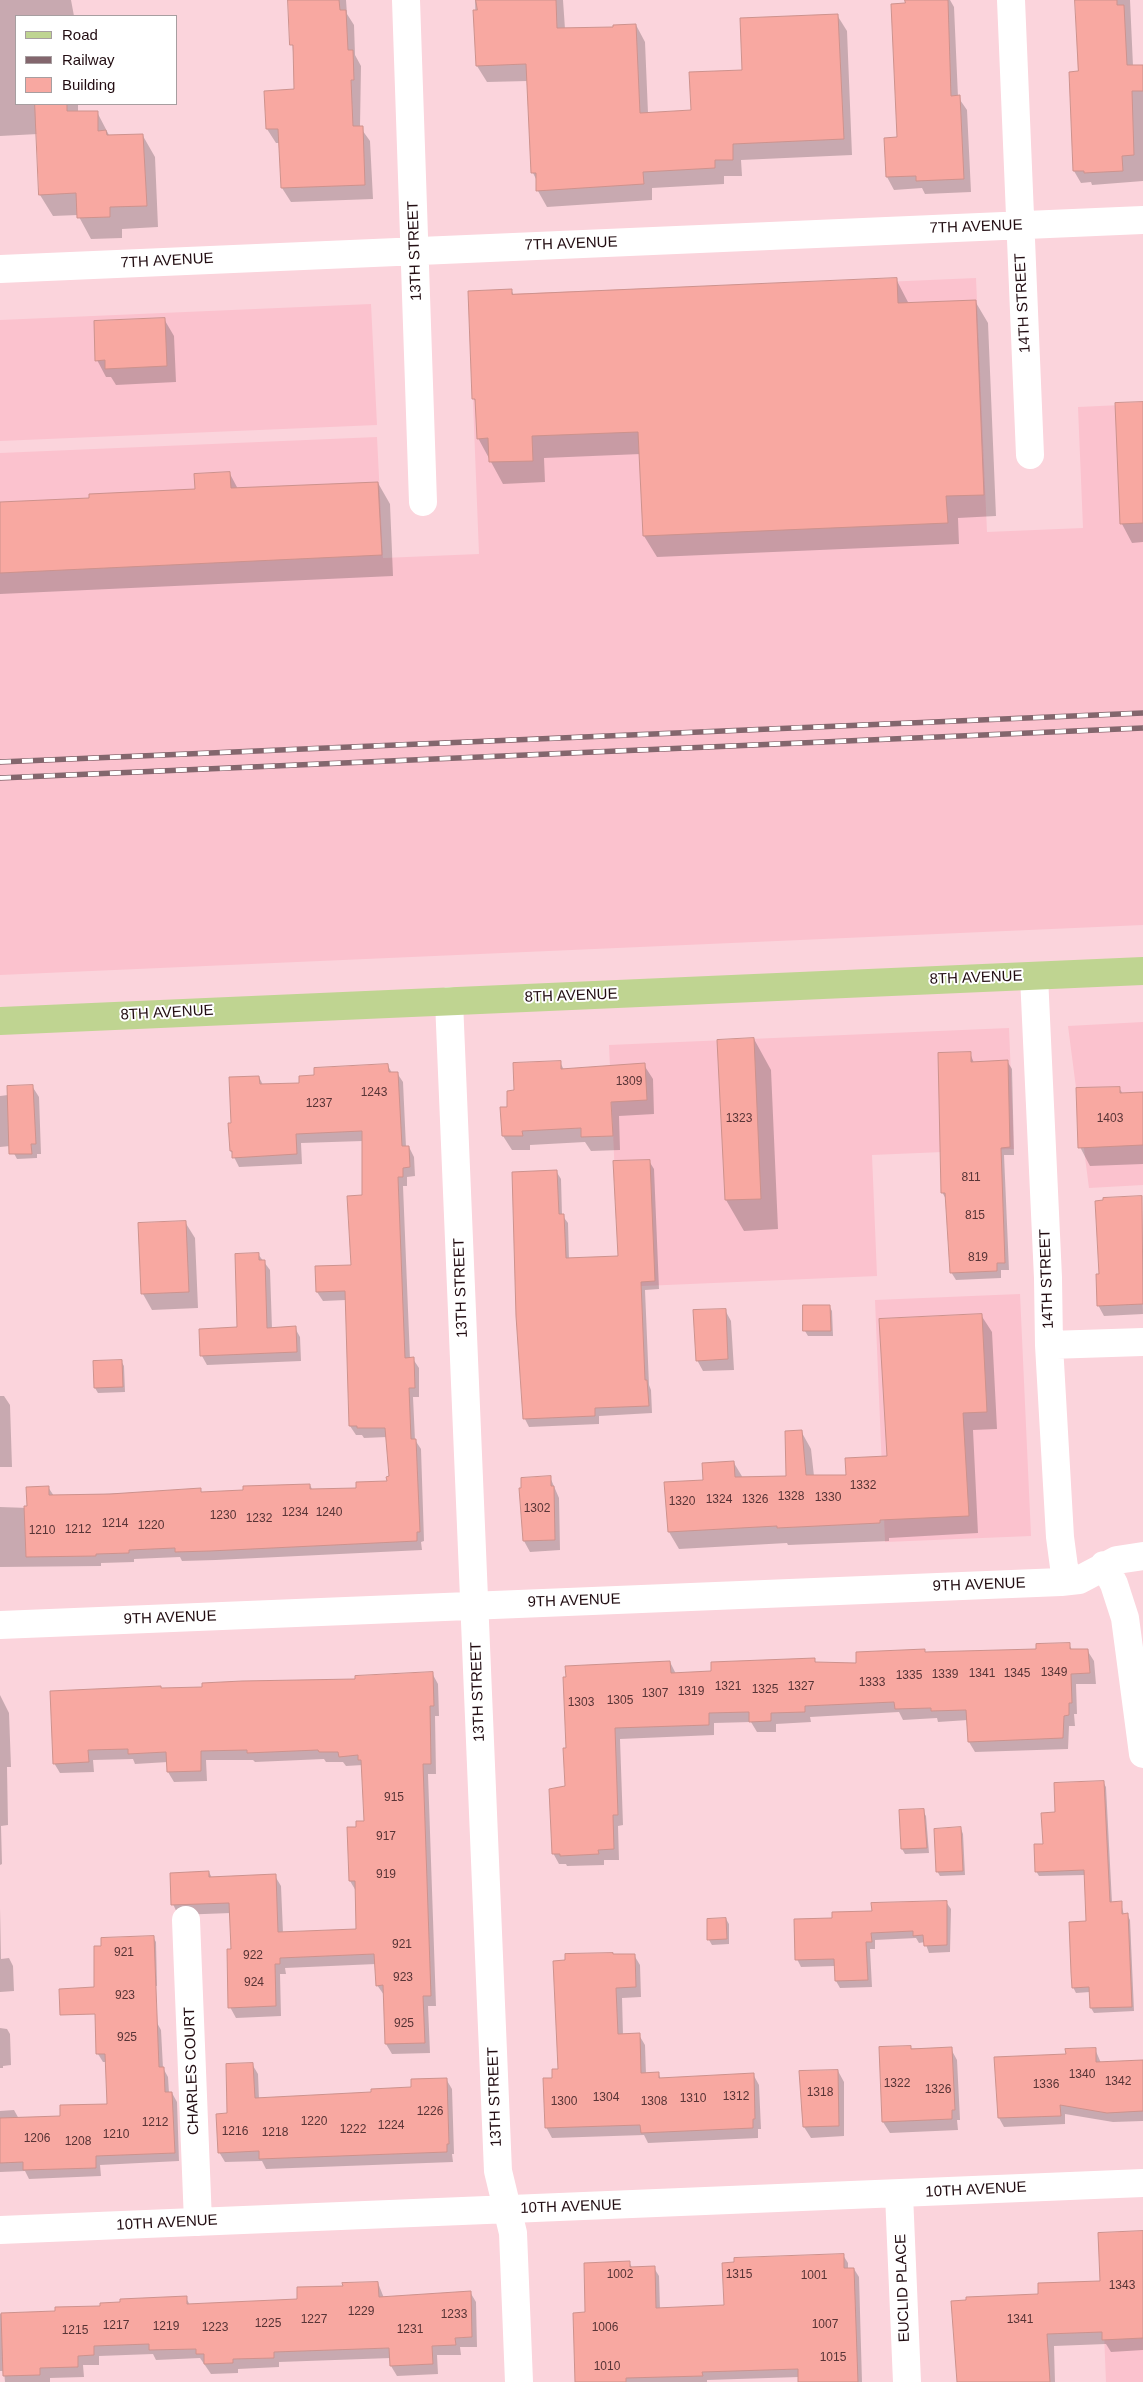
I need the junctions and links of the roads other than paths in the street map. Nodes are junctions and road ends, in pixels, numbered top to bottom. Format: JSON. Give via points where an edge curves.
{"nodes":[{"id":1,"x":406,"y":0,"type":"edge"},
{"id":2,"x":1011,"y":0,"type":"edge"},
{"id":3,"x":1143,"y":220,"type":"edge"},
{"id":4,"x":1019,"y":225,"type":"junction"},
{"id":5,"x":416,"y":250,"type":"junction"},
{"id":6,"x":0,"y":269,"type":"edge"},
{"id":7,"x":1030,"y":455,"type":"dead end"},
{"id":8,"x":423,"y":502,"type":"dead end"},
{"id":9,"x":1143,"y":971,"type":"edge"},
{"id":10,"x":1034,"y":976,"type":"junction"},
{"id":11,"x":449,"y":1001,"type":"junction"},
{"id":12,"x":0,"y":1021,"type":"edge"},
{"id":13,"x":1143,"y":1342,"type":"edge"},
{"id":14,"x":1049,"y":1345,"type":"junction"},
{"id":15,"x":1143,"y":1556,"type":"edge"},
{"id":16,"x":1104,"y":1565,"type":"junction"},
{"id":17,"x":1070,"y":1582,"type":"junction"},
{"id":18,"x":475,"y":1605,"type":"junction"},
{"id":19,"x":0,"y":1625,"type":"edge"},
{"id":20,"x":1143,"y":1754,"type":"edge"},
{"id":21,"x":186,"y":1920,"type":"dead end"},
{"id":22,"x":1143,"y":2183,"type":"edge"},
{"id":23,"x":899,"y":2194,"type":"junction"},
{"id":24,"x":508,"y":2209,"type":"junction"},
{"id":25,"x":198,"y":2222,"type":"junction"},
{"id":26,"x":0,"y":2230,"type":"edge"},
{"id":27,"x":519,"y":2382,"type":"edge"},
{"id":28,"x":907,"y":2382,"type":"edge"}],
"edges":[{"from":1,"to":5,"type":"street","name":"13TH STREET"},
{"from":2,"to":4,"type":"street","name":"14TH STREET"},
{"from":3,"to":4,"type":"street","name":"7TH AVENUE"},
{"from":4,"to":5,"type":"street","name":"7TH AVENUE"},
{"from":4,"to":7,"type":"street","name":"14TH STREET"},
{"from":5,"to":6,"type":"street","name":"7TH AVENUE"},
{"from":5,"to":8,"type":"street","name":"13TH STREET"},
{"from":9,"to":10,"type":"main road","name":"8TH AVENUE"},
{"from":10,"to":11,"type":"main road","name":"8TH AVENUE"},
{"from":10,"to":14,"type":"street","name":"14TH STREET"},
{"from":11,"to":12,"type":"main road","name":"8TH AVENUE"},
{"from":11,"to":18,"type":"street","name":"13TH STREET"},
{"from":13,"to":14,"type":"street"},
{"from":14,"to":17,"type":"street","name":"14TH STREET","via":[[1061,1552]]},
{"from":15,"to":16,"type":"street","name":"9TH AVENUE"},
{"from":16,"to":17,"type":"street","name":"9TH AVENUE"},
{"from":16,"to":20,"type":"street","via":[[1125,1618]]},
{"from":17,"to":18,"type":"street","name":"9TH AVENUE"},
{"from":18,"to":19,"type":"street","name":"9TH AVENUE"},
{"from":18,"to":24,"type":"street","name":"13TH STREET","via":[[498,2171]]},
{"from":21,"to":25,"type":"street","name":"CHARLES COURT"},
{"from":22,"to":23,"type":"street","name":"10TH AVENUE"},
{"from":23,"to":24,"type":"street","name":"10TH AVENUE"},
{"from":23,"to":28,"type":"street","name":"EUCLID PLACE"},
{"from":24,"to":25,"type":"street","name":"10TH AVENUE"},
{"from":24,"to":27,"type":"street","name":"13TH STREET","via":[[514,2250]]},
{"from":25,"to":26,"type":"street","name":"10TH AVENUE"}]}
